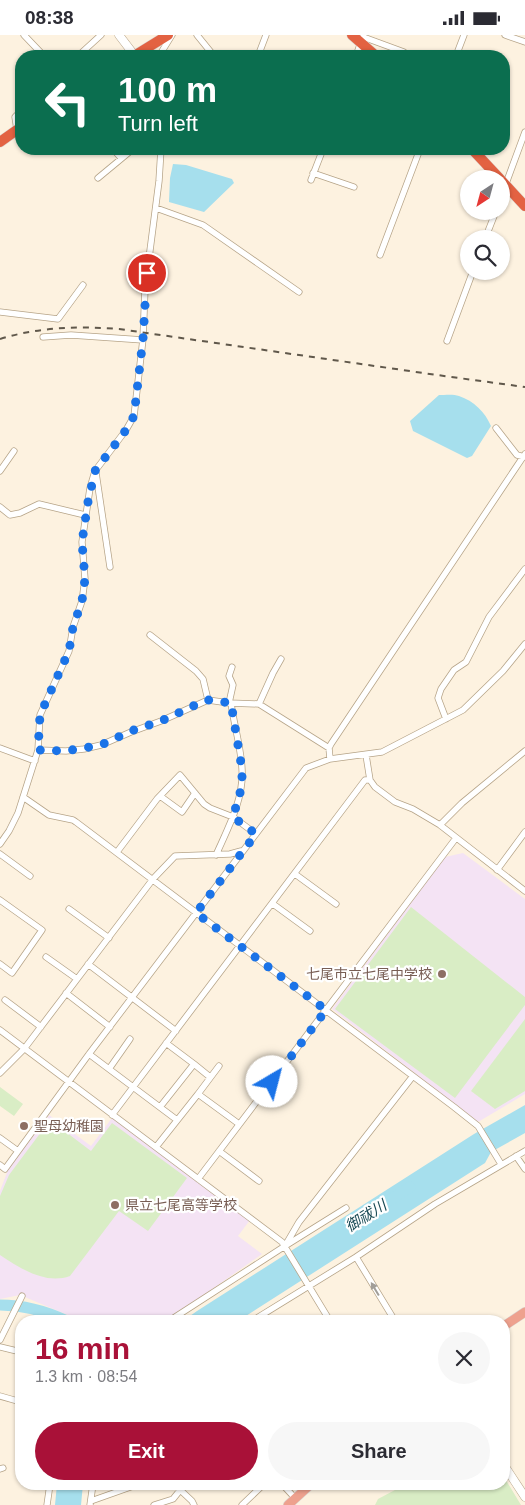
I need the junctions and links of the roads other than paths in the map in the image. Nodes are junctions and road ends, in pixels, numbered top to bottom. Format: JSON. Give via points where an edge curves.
{"nodes":[{"id":1,"x":24,"y":35,"type":"edge"},
{"id":2,"x":101,"y":35,"type":"edge"},
{"id":3,"x":119,"y":35,"type":"edge"},
{"id":4,"x":168,"y":35,"type":"edge"},
{"id":5,"x":172,"y":35,"type":"edge"},
{"id":6,"x":198,"y":35,"type":"edge"},
{"id":7,"x":266,"y":35,"type":"edge"},
{"id":8,"x":352,"y":35,"type":"edge"},
{"id":9,"x":464,"y":35,"type":"edge"},
{"id":10,"x":505,"y":35,"type":"edge"},
{"id":11,"x":362,"y":38,"type":"edge"},
{"id":12,"x":525,"y":42,"type":"edge"},
{"id":13,"x":38,"y":50,"type":"edge"},
{"id":14,"x":85,"y":50,"type":"edge"},
{"id":15,"x":130,"y":50,"type":"edge"},
{"id":16,"x":144,"y":50,"type":"edge"},
{"id":17,"x":163,"y":50,"type":"edge"},
{"id":18,"x":209,"y":50,"type":"edge"},
{"id":19,"x":260,"y":50,"type":"edge"},
{"id":20,"x":358,"y":50,"type":"edge"},
{"id":21,"x":371,"y":50,"type":"edge"},
{"id":22,"x":398,"y":50,"type":"edge"},
{"id":23,"x":458,"y":50,"type":"edge"},
{"id":24,"x":15,"y":132,"type":"edge"},
{"id":25,"x":525,"y":132,"type":"edge"},
{"id":26,"x":0,"y":142,"type":"edge"},
{"id":27,"x":118,"y":155,"type":"edge"},
{"id":28,"x":125,"y":155,"type":"edge"},
{"id":29,"x":160,"y":155,"type":"edge"},
{"id":30,"x":320,"y":155,"type":"edge"},
{"id":31,"x":418,"y":155,"type":"edge"},
{"id":32,"x":477,"y":155,"type":"edge"},
{"id":33,"x":121,"y":158,"type":"junction"},
{"id":34,"x":491,"y":170,"type":"edge"},
{"id":35,"x":508,"y":170,"type":"edge"},
{"id":36,"x":313,"y":173,"type":"junction"},
{"id":37,"x":98,"y":177,"type":"dead end"},
{"id":38,"x":311,"y":180,"type":"dead end"},
{"id":39,"x":354,"y":187,"type":"dead end"},
{"id":40,"x":510,"y":190,"type":"edge"},
{"id":41,"x":524,"y":203,"type":"edge"},
{"id":42,"x":156,"y":208,"type":"junction"},
{"id":43,"x":380,"y":255,"type":"dead end"},
{"id":44,"x":470,"y":280,"type":"edge"},
{"id":45,"x":84,"y":285,"type":"dead end"},
{"id":46,"x":299,"y":292,"type":"dead end"},
{"id":47,"x":0,"y":312,"type":"edge"},
{"id":48,"x":43,"y":337,"type":"dead end"},
{"id":49,"x":143,"y":341,"type":"junction"},
{"id":50,"x":447,"y":341,"type":"dead end"},
{"id":51,"x":496,"y":428,"type":"dead end"},
{"id":52,"x":14,"y":451,"type":"dead end"},
{"id":53,"x":525,"y":456,"type":"edge"},
{"id":54,"x":0,"y":471,"type":"edge"},
{"id":55,"x":95,"y":471,"type":"junction"},
{"id":56,"x":0,"y":507,"type":"edge"},
{"id":57,"x":85,"y":515,"type":"junction"},
{"id":58,"x":110,"y":567,"type":"dead end"},
{"id":59,"x":525,"y":569,"type":"edge"},
{"id":60,"x":150,"y":635,"type":"dead end"},
{"id":61,"x":525,"y":644,"type":"edge"},
{"id":62,"x":282,"y":659,"type":"dead end"},
{"id":63,"x":232,"y":667,"type":"dead end"},
{"id":64,"x":208,"y":700,"type":"junction"},
{"id":65,"x":230,"y":703,"type":"junction"},
{"id":66,"x":259,"y":703,"type":"junction"},
{"id":67,"x":446,"y":719,"type":"junction"},
{"id":68,"x":0,"y":748,"type":"edge"},
{"id":69,"x":329,"y":749,"type":"junction"},
{"id":70,"x":38,"y":750,"type":"junction"},
{"id":71,"x":525,"y":751,"type":"edge"},
{"id":72,"x":366,"y":755,"type":"junction"},
{"id":73,"x":330,"y":759,"type":"junction"},
{"id":74,"x":35,"y":761,"type":"junction"},
{"id":75,"x":370,"y":780,"type":"junction"},
{"id":76,"x":195,"y":793,"type":"junction"},
{"id":77,"x":160,"y":796,"type":"junction"},
{"id":78,"x":23,"y":797,"type":"junction"},
{"id":79,"x":233,"y":817,"type":"junction"},
{"id":80,"x":440,"y":825,"type":"junction"},
{"id":81,"x":525,"y":832,"type":"edge"},
{"id":82,"x":256,"y":834,"type":"junction"},
{"id":83,"x":456,"y":838,"type":"junction"},
{"id":84,"x":0,"y":844,"type":"edge"},
{"id":85,"x":244,"y":850,"type":"junction"},
{"id":86,"x":117,"y":852,"type":"junction"},
{"id":87,"x":0,"y":854,"type":"edge"},
{"id":88,"x":216,"y":855,"type":"junction"},
{"id":89,"x":497,"y":870,"type":"junction"},
{"id":90,"x":295,"y":874,"type":"junction"},
{"id":91,"x":30,"y":876,"type":"dead end"},
{"id":92,"x":153,"y":879,"type":"junction"},
{"id":93,"x":525,"y":891,"type":"edge"},
{"id":94,"x":0,"y":900,"type":"edge"},
{"id":95,"x":336,"y":903,"type":"dead end"},
{"id":96,"x":272,"y":904,"type":"junction"},
{"id":97,"x":69,"y":909,"type":"dead end"},
{"id":98,"x":196,"y":913,"type":"junction"},
{"id":99,"x":310,"y":931,"type":"dead end"},
{"id":100,"x":109,"y":937,"type":"junction"},
{"id":101,"x":240,"y":946,"type":"junction"},
{"id":102,"x":46,"y":957,"type":"dead end"},
{"id":103,"x":0,"y":964,"type":"edge"},
{"id":104,"x":88,"y":965,"type":"junction"},
{"id":105,"x":77,"y":979,"type":"junction"},
{"id":106,"x":66,"y":993,"type":"junction"},
{"id":107,"x":132,"y":997,"type":"junction"},
{"id":108,"x":5,"y":1000,"type":"dead end"},
{"id":109,"x":326,"y":1010,"type":"junction"},
{"id":110,"x":41,"y":1027,"type":"junction"},
{"id":111,"x":110,"y":1027,"type":"junction"},
{"id":112,"x":0,"y":1030,"type":"edge"},
{"id":113,"x":176,"y":1031,"type":"junction"},
{"id":114,"x":130,"y":1039,"type":"dead end"},
{"id":115,"x":166,"y":1043,"type":"junction"},
{"id":116,"x":24,"y":1049,"type":"junction"},
{"id":117,"x":89,"y":1054,"type":"junction"},
{"id":118,"x":194,"y":1064,"type":"junction"},
{"id":119,"x":219,"y":1066,"type":"dead end"},
{"id":120,"x":109,"y":1069,"type":"junction"},
{"id":121,"x":0,"y":1073,"type":"edge"},
{"id":122,"x":413,"y":1076,"type":"junction"},
{"id":123,"x":210,"y":1077,"type":"junction"},
{"id":124,"x":69,"y":1082,"type":"junction"},
{"id":125,"x":133,"y":1087,"type":"junction"},
{"id":126,"x":198,"y":1093,"type":"junction"},
{"id":127,"x":160,"y":1107,"type":"junction"},
{"id":128,"x":112,"y":1115,"type":"junction"},
{"id":129,"x":177,"y":1120,"type":"junction"},
{"id":130,"x":239,"y":1124,"type":"junction"},
{"id":131,"x":0,"y":1138,"type":"edge"},
{"id":132,"x":156,"y":1147,"type":"junction"},
{"id":133,"x":18,"y":1151,"type":"junction"},
{"id":134,"x":219,"y":1151,"type":"junction"},
{"id":135,"x":525,"y":1151,"type":"edge"},
{"id":136,"x":516,"y":1156,"type":"junction"},
{"id":137,"x":501,"y":1164,"type":"junction"},
{"id":138,"x":0,"y":1165,"type":"edge"},
{"id":139,"x":525,"y":1169,"type":"edge"},
{"id":140,"x":198,"y":1179,"type":"junction"},
{"id":141,"x":260,"y":1181,"type":"dead end"},
{"id":142,"x":346,"y":1209,"type":"dead end"},
{"id":143,"x":285,"y":1246,"type":"junction"},
{"id":144,"x":356,"y":1257,"type":"junction"},
{"id":145,"x":308,"y":1285,"type":"junction"},
{"id":146,"x":20,"y":1299,"type":"dead end"},
{"id":147,"x":525,"y":1312,"type":"edge"},
{"id":148,"x":183,"y":1315,"type":"edge"},
{"id":149,"x":261,"y":1315,"type":"edge"},
{"id":150,"x":326,"y":1315,"type":"edge"},
{"id":151,"x":391,"y":1315,"type":"edge"},
{"id":152,"x":510,"y":1322,"type":"edge"},
{"id":153,"x":0,"y":1340,"type":"edge"},
{"id":154,"x":0,"y":1347,"type":"edge"},
{"id":155,"x":15,"y":1351,"type":"edge"},
{"id":156,"x":0,"y":1396,"type":"edge"},
{"id":157,"x":15,"y":1400,"type":"edge"},
{"id":158,"x":510,"y":1474,"type":"edge"},
{"id":159,"x":49,"y":1490,"type":"edge"},
{"id":160,"x":91,"y":1490,"type":"edge"},
{"id":161,"x":123,"y":1490,"type":"edge"},
{"id":162,"x":180,"y":1490,"type":"edge"},
{"id":163,"x":182,"y":1490,"type":"edge"},
{"id":164,"x":258,"y":1490,"type":"edge"},
{"id":165,"x":288,"y":1490,"type":"edge"},
{"id":166,"x":305,"y":1490,"type":"edge"},
{"id":167,"x":525,"y":1497,"type":"edge"},
{"id":168,"x":296,"y":1498,"type":"junction"},
{"id":169,"x":90,"y":1503,"type":"edge"},
{"id":170,"x":47,"y":1505,"type":"edge"},
{"id":171,"x":154,"y":1505,"type":"edge"},
{"id":172,"x":194,"y":1505,"type":"edge"},
{"id":173,"x":242,"y":1505,"type":"edge"},
{"id":174,"x":288,"y":1505,"type":"edge"}],
"edges":[{"from":1,"to":13,"type":"street"},
{"from":2,"to":14,"type":"street"},
{"from":3,"to":15,"type":"street"},
{"from":4,"to":16,"type":"highway"},
{"from":5,"to":17,"type":"street"},
{"from":6,"to":18,"type":"street"},
{"from":7,"to":19,"type":"street"},
{"from":8,"to":11,"type":"highway"},
{"from":9,"to":23,"type":"street"},
{"from":10,"to":12,"type":"street"},
{"from":11,"to":20,"type":"street"},
{"from":11,"to":21,"type":"highway"},
{"from":11,"to":22,"type":"street"},
{"from":24,"to":26,"type":"highway"},
{"from":25,"to":35,"type":"street"},
{"from":27,"to":33,"type":"street"},
{"from":28,"to":33,"type":"street"},
{"from":29,"to":42,"type":"street"},
{"from":30,"to":36,"type":"street"},
{"from":31,"to":43,"type":"street"},
{"from":32,"to":34,"type":"highway"},
{"from":33,"to":37,"type":"street"},
{"from":36,"to":38,"type":"street"},
{"from":36,"to":39,"type":"street"},
{"from":40,"to":41,"type":"highway"},
{"from":42,"to":46,"type":"street","via":[[204,225]]},
{"from":42,"to":49,"type":"street","via":[[145,289]]},
{"from":44,"to":50,"type":"street"},
{"from":45,"to":47,"type":"street","via":[[58,319]]},
{"from":48,"to":49,"type":"street","via":[[71,335]]},
{"from":49,"to":55,"type":"street","via":[[134,416]]},
{"from":51,"to":53,"type":"street","via":[[517,455]]},
{"from":52,"to":54,"type":"street"},
{"from":53,"to":69,"type":"street"},
{"from":55,"to":57,"type":"street"},
{"from":55,"to":58,"type":"street"},
{"from":56,"to":57,"type":"street","via":[[10,515],[39,504]]},
{"from":57,"to":70,"type":"street","via":[[82,601],[69,651],[40,715]]},
{"from":59,"to":67,"type":"street","via":[[489,617],[466,662],[454,670],[441,689],[438,698]]},
{"from":60,"to":64,"type":"street","via":[[196,671],[203,679]]},
{"from":61,"to":67,"type":"street","via":[[464,710]]},
{"from":62,"to":66,"type":"street"},
{"from":63,"to":65,"type":"street"},
{"from":64,"to":65,"type":"street"},
{"from":64,"to":70,"type":"street","via":[[101,745],[66,751]]},
{"from":65,"to":66,"type":"street"},
{"from":65,"to":79,"type":"street","via":[[242,769],[242,786]]},
{"from":66,"to":69,"type":"street"},
{"from":67,"to":72,"type":"street","via":[[382,752]]},
{"from":68,"to":74,"type":"street"},
{"from":69,"to":73,"type":"street"},
{"from":70,"to":74,"type":"street"},
{"from":71,"to":80,"type":"street"},
{"from":72,"to":73,"type":"street"},
{"from":72,"to":75,"type":"street"},
{"from":73,"to":82,"type":"street","via":[[306,768]]},
{"from":74,"to":78,"type":"street"},
{"from":75,"to":80,"type":"street","via":[[395,802]]},
{"from":75,"to":90,"type":"street","via":[[365,781]]},
{"from":76,"to":77,"type":"street","via":[[182,811]]},
{"from":76,"to":77,"type":"street","via":[[180,775]]},
{"from":76,"to":79,"type":"street","via":[[210,808]]},
{"from":77,"to":86,"type":"street"},
{"from":78,"to":84,"type":"street","via":[[18,813]]},
{"from":78,"to":86,"type":"street","via":[[49,815],[73,819]]},
{"from":79,"to":82,"type":"street"},
{"from":79,"to":88,"type":"street"},
{"from":80,"to":83,"type":"street"},
{"from":81,"to":89,"type":"street"},
{"from":82,"to":85,"type":"street"},
{"from":83,"to":89,"type":"street"},
{"from":83,"to":109,"type":"street"},
{"from":85,"to":88,"type":"street"},
{"from":85,"to":98,"type":"street"},
{"from":86,"to":92,"type":"street"},
{"from":87,"to":91,"type":"street"},
{"from":88,"to":92,"type":"street","via":[[175,856]]},
{"from":89,"to":93,"type":"street"},
{"from":90,"to":95,"type":"street"},
{"from":90,"to":96,"type":"street"},
{"from":92,"to":98,"type":"street"},
{"from":92,"to":100,"type":"street"},
{"from":94,"to":103,"type":"street","via":[[42,930],[12,973]]},
{"from":96,"to":99,"type":"street"},
{"from":96,"to":101,"type":"street"},
{"from":97,"to":100,"type":"street"},
{"from":98,"to":101,"type":"street"},
{"from":98,"to":107,"type":"street"},
{"from":100,"to":104,"type":"street"},
{"from":101,"to":109,"type":"street"},
{"from":101,"to":113,"type":"street"},
{"from":102,"to":105,"type":"street"},
{"from":104,"to":105,"type":"street"},
{"from":104,"to":107,"type":"street"},
{"from":105,"to":106,"type":"street"},
{"from":106,"to":110,"type":"street"},
{"from":106,"to":111,"type":"street"},
{"from":107,"to":111,"type":"street"},
{"from":107,"to":113,"type":"street"},
{"from":108,"to":110,"type":"street"},
{"from":109,"to":122,"type":"street"},
{"from":109,"to":130,"type":"street"},
{"from":110,"to":116,"type":"street"},
{"from":111,"to":117,"type":"street"},
{"from":112,"to":116,"type":"street"},
{"from":113,"to":115,"type":"street"},
{"from":114,"to":120,"type":"street"},
{"from":115,"to":118,"type":"street"},
{"from":115,"to":125,"type":"street"},
{"from":116,"to":121,"type":"street"},
{"from":116,"to":124,"type":"street"},
{"from":117,"to":120,"type":"street"},
{"from":117,"to":124,"type":"street"},
{"from":118,"to":123,"type":"street"},
{"from":118,"to":127,"type":"street"},
{"from":119,"to":123,"type":"street"},
{"from":120,"to":125,"type":"street"},
{"from":122,"to":137,"type":"street","via":[[478,1126]]},
{"from":122,"to":143,"type":"street","via":[[299,1222]]},
{"from":123,"to":126,"type":"street"},
{"from":124,"to":128,"type":"street"},
{"from":124,"to":133,"type":"street"},
{"from":125,"to":127,"type":"street"},
{"from":125,"to":128,"type":"street"},
{"from":126,"to":129,"type":"street"},
{"from":126,"to":130,"type":"street"},
{"from":127,"to":129,"type":"street"},
{"from":128,"to":132,"type":"street"},
{"from":129,"to":132,"type":"street"},
{"from":130,"to":134,"type":"street"},
{"from":131,"to":133,"type":"street"},
{"from":132,"to":140,"type":"street"},
{"from":133,"to":138,"type":"street","via":[[4,1169]]},
{"from":134,"to":140,"type":"street"},
{"from":134,"to":141,"type":"street"},
{"from":135,"to":136,"type":"street"},
{"from":136,"to":137,"type":"street"},
{"from":136,"to":139,"type":"street"},
{"from":137,"to":144,"type":"street"},
{"from":140,"to":143,"type":"street"},
{"from":142,"to":143,"type":"street"},
{"from":143,"to":145,"type":"street"},
{"from":143,"to":148,"type":"street"},
{"from":144,"to":145,"type":"street"},
{"from":151,"to":144,"type":"street","one_way":true},
{"from":145,"to":149,"type":"street"},
{"from":145,"to":150,"type":"street"},
{"from":146,"to":153,"type":"street"},
{"from":147,"to":152,"type":"main road"},
{"from":154,"to":155,"type":"street"},
{"from":156,"to":157,"type":"street"},
{"from":158,"to":167,"type":"street"},
{"from":159,"to":170,"type":"street"},
{"from":160,"to":169,"type":"street"},
{"from":161,"to":169,"type":"street"},
{"from":162,"to":171,"type":"street","via":[[173,1499]]},
{"from":163,"to":172,"type":"street"},
{"from":164,"to":173,"type":"street"},
{"from":165,"to":168,"type":"street"},
{"from":166,"to":168,"type":"main road"},
{"from":168,"to":174,"type":"main road"}]}
